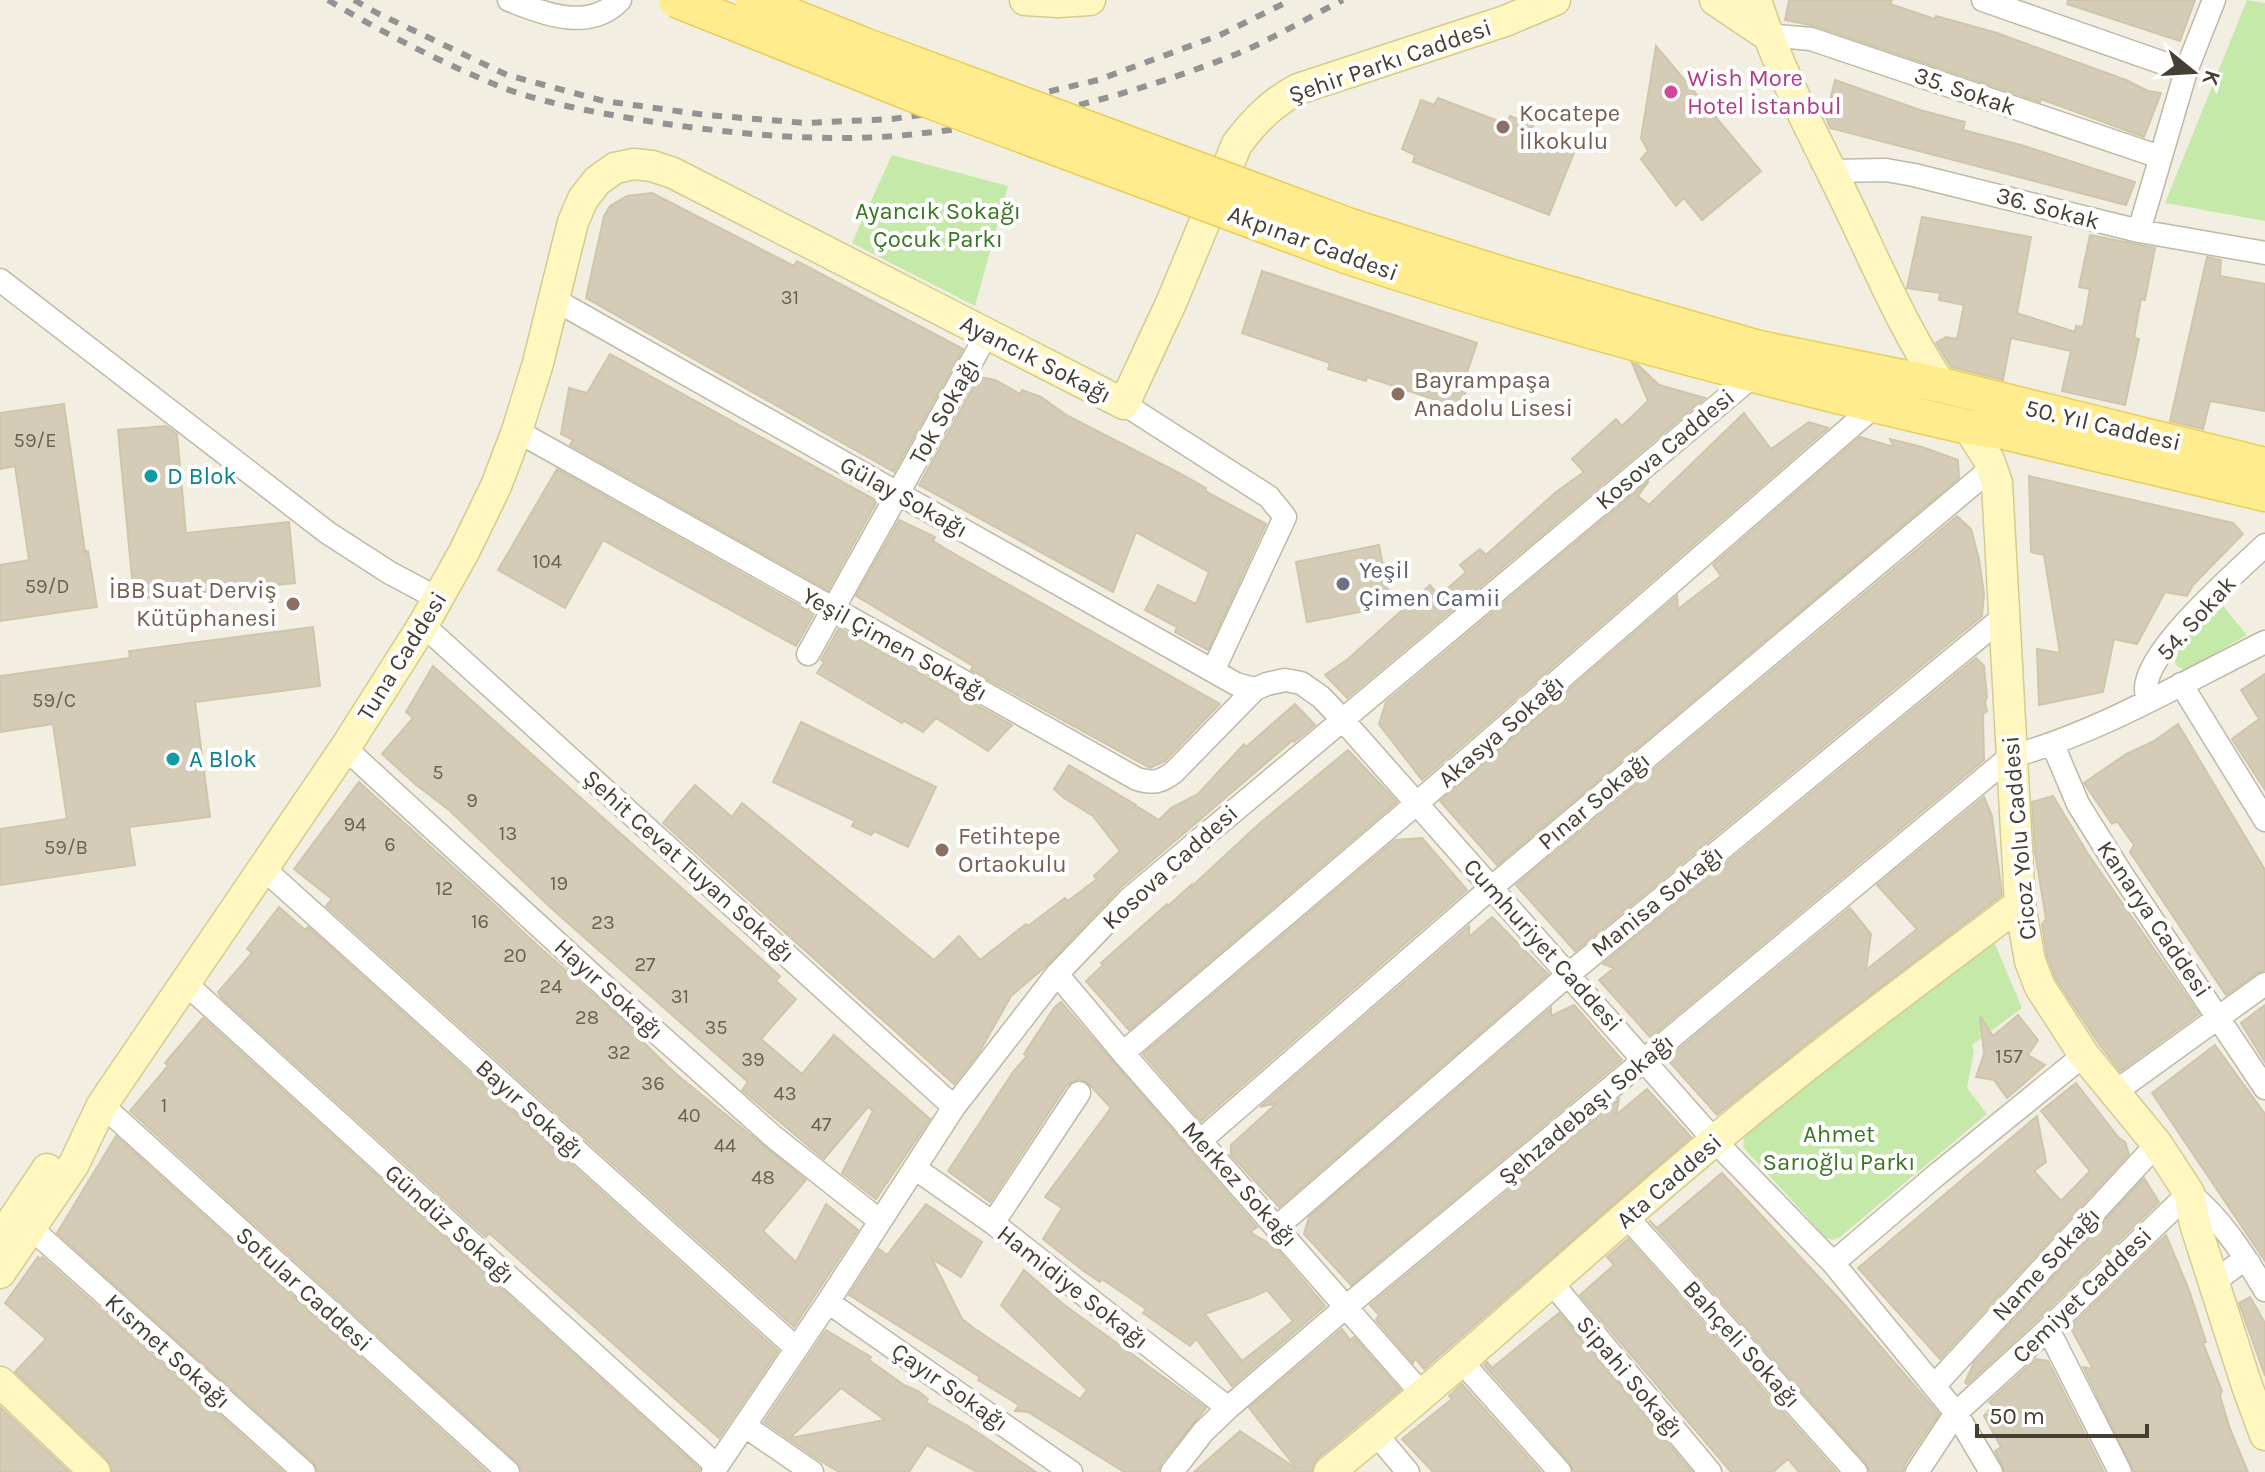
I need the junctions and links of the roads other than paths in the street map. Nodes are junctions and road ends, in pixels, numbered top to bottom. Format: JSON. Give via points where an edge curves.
{"nodes":[{"id":1,"x":509,"y":0,"type":"edge"},
{"id":2,"x":620,"y":0,"type":"edge"},
{"id":3,"x":676,"y":0,"type":"edge"},
{"id":4,"x":752,"y":0,"type":"edge"},
{"id":5,"x":1025,"y":0,"type":"edge"},
{"id":6,"x":1090,"y":0,"type":"edge"},
{"id":7,"x":1555,"y":0,"type":"edge"},
{"id":8,"x":1715,"y":0,"type":"edge"},
{"id":9,"x":1756,"y":0,"type":"edge"},
{"id":10,"x":1983,"y":0,"type":"edge"},
{"id":11,"x":2214,"y":0,"type":"edge"},
{"id":12,"x":1767,"y":35,"type":"junction"},
{"id":13,"x":2186,"y":71,"type":"junction"},
{"id":14,"x":2160,"y":157,"type":"junction"},
{"id":15,"x":615,"y":168,"type":"joint"},
{"id":16,"x":1832,"y":171,"type":"junction"},
{"id":17,"x":2139,"y":231,"type":"junction"},
{"id":18,"x":1349,"y":241,"type":"junction"},
{"id":19,"x":2265,"y":253,"type":"edge"},
{"id":20,"x":0,"y":280,"type":"edge"},
{"id":21,"x":555,"y":300,"type":"junction"},
{"id":22,"x":987,"y":334,"type":"junction"},
{"id":23,"x":1753,"y":376,"type":"junction"},
{"id":24,"x":1941,"y":385,"type":"junction"},
{"id":25,"x":1124,"y":404,"type":"junction"},
{"id":26,"x":1876,"y":405,"type":"junction"},
{"id":27,"x":1968,"y":427,"type":"junction"},
{"id":28,"x":517,"y":431,"type":"junction"},
{"id":29,"x":2265,"y":465,"type":"edge"},
{"id":30,"x":1992,"y":468,"type":"junction"},
{"id":31,"x":898,"y":494,"type":"junction"},
{"id":32,"x":2265,"y":494,"type":"edge"},
{"id":33,"x":2265,"y":545,"type":"edge"},
{"id":34,"x":834,"y":609,"type":"junction"},
{"id":35,"x":431,"y":612,"type":"junction"},
{"id":36,"x":2006,"y":615,"type":"junction"},
{"id":37,"x":2265,"y":642,"type":"edge"},
{"id":38,"x":808,"y":654,"type":"dead end"},
{"id":39,"x":1213,"y":671,"type":"junction"},
{"id":40,"x":2181,"y":684,"type":"junction"},
{"id":41,"x":1255,"y":689,"type":"junction"},
{"id":42,"x":2148,"y":701,"type":"junction"},
{"id":43,"x":1342,"y":719,"type":"junction"},
{"id":44,"x":2053,"y":745,"type":"junction"},
{"id":45,"x":345,"y":748,"type":"junction"},
{"id":46,"x":2010,"y":757,"type":"junction"},
{"id":47,"x":1416,"y":804,"type":"junction"},
{"id":48,"x":2265,"y":820,"type":"edge"},
{"id":49,"x":264,"y":869,"type":"junction"},
{"id":50,"x":1491,"y":888,"type":"junction"},
{"id":51,"x":2020,"y":904,"type":"junction"},
{"id":52,"x":1057,"y":974,"type":"junction"},
{"id":53,"x":1569,"y":974,"type":"junction"},
{"id":54,"x":184,"y":982,"type":"junction"},
{"id":55,"x":2265,"y":984,"type":"edge"},
{"id":56,"x":2218,"y":1016,"type":"junction"},
{"id":57,"x":1123,"y":1053,"type":"junction"},
{"id":58,"x":2084,"y":1055,"type":"junction"},
{"id":59,"x":1645,"y":1061,"type":"junction"},
{"id":60,"x":2265,"y":1088,"type":"edge"},
{"id":61,"x":2115,"y":1092,"type":"junction"},
{"id":62,"x":1079,"y":1093,"type":"dead end"},
{"id":63,"x":102,"y":1105,"type":"junction"},
{"id":64,"x":954,"y":1107,"type":"junction"},
{"id":65,"x":1201,"y":1140,"type":"junction"},
{"id":66,"x":1714,"y":1140,"type":"junction"},
{"id":67,"x":2157,"y":1144,"type":"junction"},
{"id":68,"x":916,"y":1169,"type":"junction"},
{"id":69,"x":2189,"y":1193,"type":"junction"},
{"id":70,"x":1627,"y":1217,"type":"junction"},
{"id":71,"x":880,"y":1221,"type":"junction"},
{"id":72,"x":993,"y":1223,"type":"junction"},
{"id":73,"x":1278,"y":1226,"type":"junction"},
{"id":74,"x":12,"y":1227,"type":"edge"},
{"id":75,"x":1833,"y":1263,"type":"junction"},
{"id":76,"x":2249,"y":1263,"type":"junction"},
{"id":77,"x":0,"y":1273,"type":"edge"},
{"id":78,"x":1551,"y":1282,"type":"junction"},
{"id":79,"x":2214,"y":1282,"type":"junction"},
{"id":80,"x":2265,"y":1290,"type":"edge"},
{"id":81,"x":828,"y":1302,"type":"junction"},
{"id":82,"x":1347,"y":1306,"type":"junction"},
{"id":83,"x":2048,"y":1329,"type":"junction"},
{"id":84,"x":796,"y":1348,"type":"junction"},
{"id":85,"x":1461,"y":1361,"type":"junction"},
{"id":86,"x":0,"y":1382,"type":"edge"},
{"id":87,"x":1935,"y":1385,"type":"junction"},
{"id":88,"x":1423,"y":1395,"type":"junction"},
{"id":89,"x":1228,"y":1408,"type":"junction"},
{"id":90,"x":1956,"y":1413,"type":"junction"},
{"id":91,"x":745,"y":1426,"type":"junction"},
{"id":92,"x":1376,"y":1434,"type":"junction"},
{"id":93,"x":2265,"y":1435,"type":"edge"},
{"id":94,"x":715,"y":1469,"type":"edge"},
{"id":95,"x":95,"y":1472,"type":"edge"},
{"id":96,"x":304,"y":1472,"type":"edge"},
{"id":97,"x":508,"y":1472,"type":"edge"},
{"id":98,"x":812,"y":1472,"type":"edge"},
{"id":99,"x":1071,"y":1472,"type":"edge"},
{"id":100,"x":1172,"y":1472,"type":"edge"},
{"id":101,"x":1329,"y":1472,"type":"edge"},
{"id":102,"x":1408,"y":1472,"type":"edge"},
{"id":103,"x":1560,"y":1472,"type":"edge"},
{"id":104,"x":1710,"y":1472,"type":"edge"},
{"id":105,"x":1856,"y":1472,"type":"edge"},
{"id":106,"x":1917,"y":1472,"type":"edge"},
{"id":107,"x":1991,"y":1472,"type":"edge"},
{"id":108,"x":2120,"y":1472,"type":"edge"}],
"edges":[{"from":1,"to":2,"type":"street","via":[[575,19],[594,18]]},
{"from":3,"to":18,"type":"main road","name":"Akpınar Caddesi","bridge":true,"via":[[914,95]]},
{"from":4,"to":18,"type":"main road","name":"Akpınar Caddesi","bridge":true},
{"from":5,"to":6,"type":"street"},
{"from":7,"to":25,"type":"street","name":"Şehir Parkı Caddesi","via":[[1298,89],[1254,121],[1234,151]]},
{"from":8,"to":12,"type":"street"},
{"from":9,"to":12,"type":"street"},
{"from":10,"to":13,"type":"street"},
{"from":11,"to":13,"type":"street"},
{"from":12,"to":14,"type":"street","name":"35. Sokak","via":[[1811,39]]},
{"from":12,"to":16,"type":"street"},
{"from":13,"to":14,"type":"street"},
{"from":14,"to":17,"type":"street"},
{"from":15,"to":21,"type":"street","name":"Tuna Caddesi","via":[[583,199]]},
{"from":15,"to":22,"type":"street","name":"Ayancık Sokağı","via":[[634,164],[673,173]]},
{"from":16,"to":17,"type":"street","name":"36. Sokak","via":[[1914,175]]},
{"from":16,"to":24,"type":"street","via":[[1919,352]]},
{"from":17,"to":19,"type":"street","name":"36. Sokak"},
{"from":18,"to":23,"type":"main road","name":"Akpınar Caddesi","via":[[1576,327]]},
{"from":18,"to":24,"type":"main road","name":"Akpınar Caddesi","via":[[1505,275],[1759,348]]},
{"from":20,"to":35,"type":"street","name":"Şehit Cevat Tuyan Sokağı","via":[[328,533],[390,573]]},
{"from":21,"to":28,"type":"street","name":"Tuna Caddesi"},
{"from":21,"to":31,"type":"street","name":"Gülay Sokağı"},
{"from":22,"to":25,"type":"street","name":"Ayancık Sokağı"},
{"from":22,"to":31,"type":"street","name":"Tok Sokağı"},
{"from":23,"to":26,"type":"main road","name":"Akpınar Caddesi"},
{"from":23,"to":43,"type":"street","name":"Kosova Caddesi"},
{"from":24,"to":27,"type":"main road"},
{"from":24,"to":29,"type":"main road","name":"50. Yıl Caddesi"},
{"from":25,"to":39,"type":"street","name":"Ayancık Sokağı","via":[[1269,497],[1285,517]]},
{"from":26,"to":27,"type":"main road","name":"Akpınar Caddesi"},
{"from":26,"to":47,"type":"street","name":"Akasya Sokağı"},
{"from":27,"to":30,"type":"street","name":"Cicoz Yolu Caddesi"},
{"from":27,"to":32,"type":"main road","name":"50. Yıl Caddesi"},
{"from":28,"to":34,"type":"street","name":"Yeşil Çimen Sokağı"},
{"from":28,"to":35,"type":"street","name":"Tuna Caddesi","via":[[496,486]]},
{"from":30,"to":36,"type":"street","name":"Cicoz Yolu Caddesi"},
{"from":30,"to":50,"type":"street","name":"Pınar Sokağı"},
{"from":31,"to":34,"type":"street","name":"Tok Sokağı"},
{"from":31,"to":39,"type":"street","name":"Gülay Sokağı"},
{"from":33,"to":42,"type":"street","name":"54. Sokak","via":[[2167,645],[2145,687]]},
{"from":34,"to":38,"type":"street","name":"Tok Sokağı"},
{"from":34,"to":41,"type":"street","name":"Yeşil Çimen Sokağı","via":[[1148,782],[1161,782],[1174,772]]},
{"from":35,"to":45,"type":"street","name":"Tuna Caddesi"},
{"from":35,"to":64,"type":"street","name":"Şehit Cevat Tuyan Sokağı"},
{"from":36,"to":46,"type":"street","name":"Cicoz Yolu Caddesi"},
{"from":36,"to":53,"type":"street","name":"Manisa Sokağı"},
{"from":37,"to":40,"type":"street"},
{"from":39,"to":41,"type":"street","name":"Gülay Sokağı"},
{"from":40,"to":42,"type":"street"},
{"from":40,"to":48,"type":"street"},
{"from":41,"to":43,"type":"street","name":"Cumhuriyet Caddesi","via":[[1285,680],[1301,683]]},
{"from":42,"to":44,"type":"street"},
{"from":43,"to":47,"type":"street","name":"Cumhuriyet Caddesi"},
{"from":43,"to":52,"type":"street","name":"Kosova Caddesi","via":[[1129,899]]},
{"from":44,"to":46,"type":"street"},
{"from":44,"to":56,"type":"street","name":"Kanarya Caddesi","via":[[2078,804]]},
{"from":45,"to":49,"type":"street","name":"Tuna Caddesi"},
{"from":45,"to":71,"type":"street","name":"Hayır Sokağı","via":[[775,1138]]},
{"from":46,"to":51,"type":"street","name":"Cicoz Yolu Caddesi"},
{"from":46,"to":59,"type":"street","name":"Şehzadebaşı Sokağı"},
{"from":47,"to":50,"type":"street","name":"Cumhuriyet Caddesi"},
{"from":47,"to":57,"type":"street","name":"Akasya Sokağı"},
{"from":49,"to":54,"type":"street","name":"Tuna Caddesi"},
{"from":49,"to":84,"type":"street","name":"Bayır Sokağı"},
{"from":50,"to":53,"type":"street","name":"Cumhuriyet Caddesi"},
{"from":50,"to":65,"type":"street","name":"Pınar Sokağı"},
{"from":51,"to":58,"type":"street","name":"Cicoz Yolu Caddesi","via":[[2040,987]]},
{"from":51,"to":66,"type":"street","name":"Ata Caddesi"},
{"from":52,"to":57,"type":"street","name":"Merkez Sokağı"},
{"from":52,"to":64,"type":"street","name":"Kosova Caddesi"},
{"from":53,"to":59,"type":"street","name":"Cumhuriyet Caddesi"},
{"from":53,"to":73,"type":"street","name":"Manisa Sokağı"},
{"from":54,"to":63,"type":"street","name":"Tuna Caddesi"},
{"from":54,"to":94,"type":"street","name":"Gündüz Sokağı"},
{"from":55,"to":56,"type":"street"},
{"from":56,"to":60,"type":"street","name":"Kanarya Caddesi"},
{"from":56,"to":61,"type":"street"},
{"from":57,"to":65,"type":"street","name":"Merkez Sokağı"},
{"from":58,"to":61,"type":"street","name":"Cicoz Yolu Caddesi"},
{"from":58,"to":75,"type":"street"},
{"from":59,"to":66,"type":"street","name":"Cumhuriyet Caddesi"},
{"from":59,"to":82,"type":"street","name":"Şehzadebaşı Sokağı"},
{"from":61,"to":67,"type":"street","name":"Cicoz Yolu Caddesi"},
{"from":62,"to":72,"type":"street"},
{"from":63,"to":74,"type":"street","name":"Tuna Caddesi","via":[[75,1128]]},
{"from":63,"to":97,"type":"street","name":"Sofular Caddesi"},
{"from":64,"to":68,"type":"street","name":"Kosova Caddesi"},
{"from":65,"to":73,"type":"street","name":"Merkez Sokağı"},
{"from":66,"to":70,"type":"street","name":"Ata Caddesi"},
{"from":66,"to":75,"type":"street","name":"Cumhuriyet Caddesi"},
{"from":67,"to":69,"type":"street","name":"Cicoz Yolu Caddesi"},
{"from":67,"to":87,"type":"street","name":"Name Sokağı"},
{"from":68,"to":71,"type":"street","name":"Kosova Caddesi"},
{"from":68,"to":72,"type":"street","name":"Hamidiye Sokağı"},
{"from":69,"to":76,"type":"street","via":[[2206,1206]]},
{"from":69,"to":79,"type":"street","name":"Cicoz Yolu Caddesi"},
{"from":69,"to":83,"type":"street","name":"Cemiyet Caddesi"},
{"from":70,"to":78,"type":"street","name":"Ata Caddesi"},
{"from":70,"to":105,"type":"street","name":"Bahçeli Sokağı"},
{"from":71,"to":81,"type":"street","name":"Kosova Caddesi"},
{"from":72,"to":89,"type":"street","name":"Hamidiye Sokağı"},
{"from":73,"to":82,"type":"street","name":"Merkez Sokağı"},
{"from":74,"to":77,"type":"street","name":"Tuna Caddesi"},
{"from":74,"to":96,"type":"street","name":"Kısmet Sokağı"},
{"from":75,"to":87,"type":"street","name":"Cumhuriyet Caddesi"},
{"from":76,"to":79,"type":"street","via":[[2238,1264]]},
{"from":76,"to":80,"type":"street"},
{"from":78,"to":85,"type":"street","name":"Ata Caddesi"},
{"from":78,"to":104,"type":"street","name":"Sipahi Sokağı"},
{"from":79,"to":93,"type":"street","name":"Cicoz Yolu Caddesi"},
{"from":81,"to":84,"type":"street","name":"Kosova Caddesi"},
{"from":81,"to":99,"type":"street","name":"Çayır Sokağı"},
{"from":82,"to":88,"type":"street","name":"Merkez Sokağı"},
{"from":82,"to":89,"type":"street","name":"Şehzadebaşı Sokağı"},
{"from":83,"to":90,"type":"street","name":"Cemiyet Caddesi"},
{"from":83,"to":108,"type":"street"},
{"from":84,"to":91,"type":"street","name":"Kosova Caddesi"},
{"from":85,"to":88,"type":"street","name":"Ata Caddesi"},
{"from":85,"to":103,"type":"street"},
{"from":86,"to":95,"type":"street"},
{"from":87,"to":90,"type":"street","name":"Cumhuriyet Caddesi"},
{"from":88,"to":92,"type":"street","name":"Ata Caddesi"},
{"from":89,"to":100,"type":"street","name":"Şehzadebaşı Sokağı"},
{"from":90,"to":106,"type":"street","name":"Cemiyet Caddesi"},
{"from":90,"to":107,"type":"street","name":"Cumhuriyet Caddesi"},
{"from":91,"to":94,"type":"street","name":"Kosova Caddesi"},
{"from":91,"to":98,"type":"street"},
{"from":92,"to":101,"type":"street","name":"Ata Caddesi"},
{"from":92,"to":102,"type":"street"}]}
